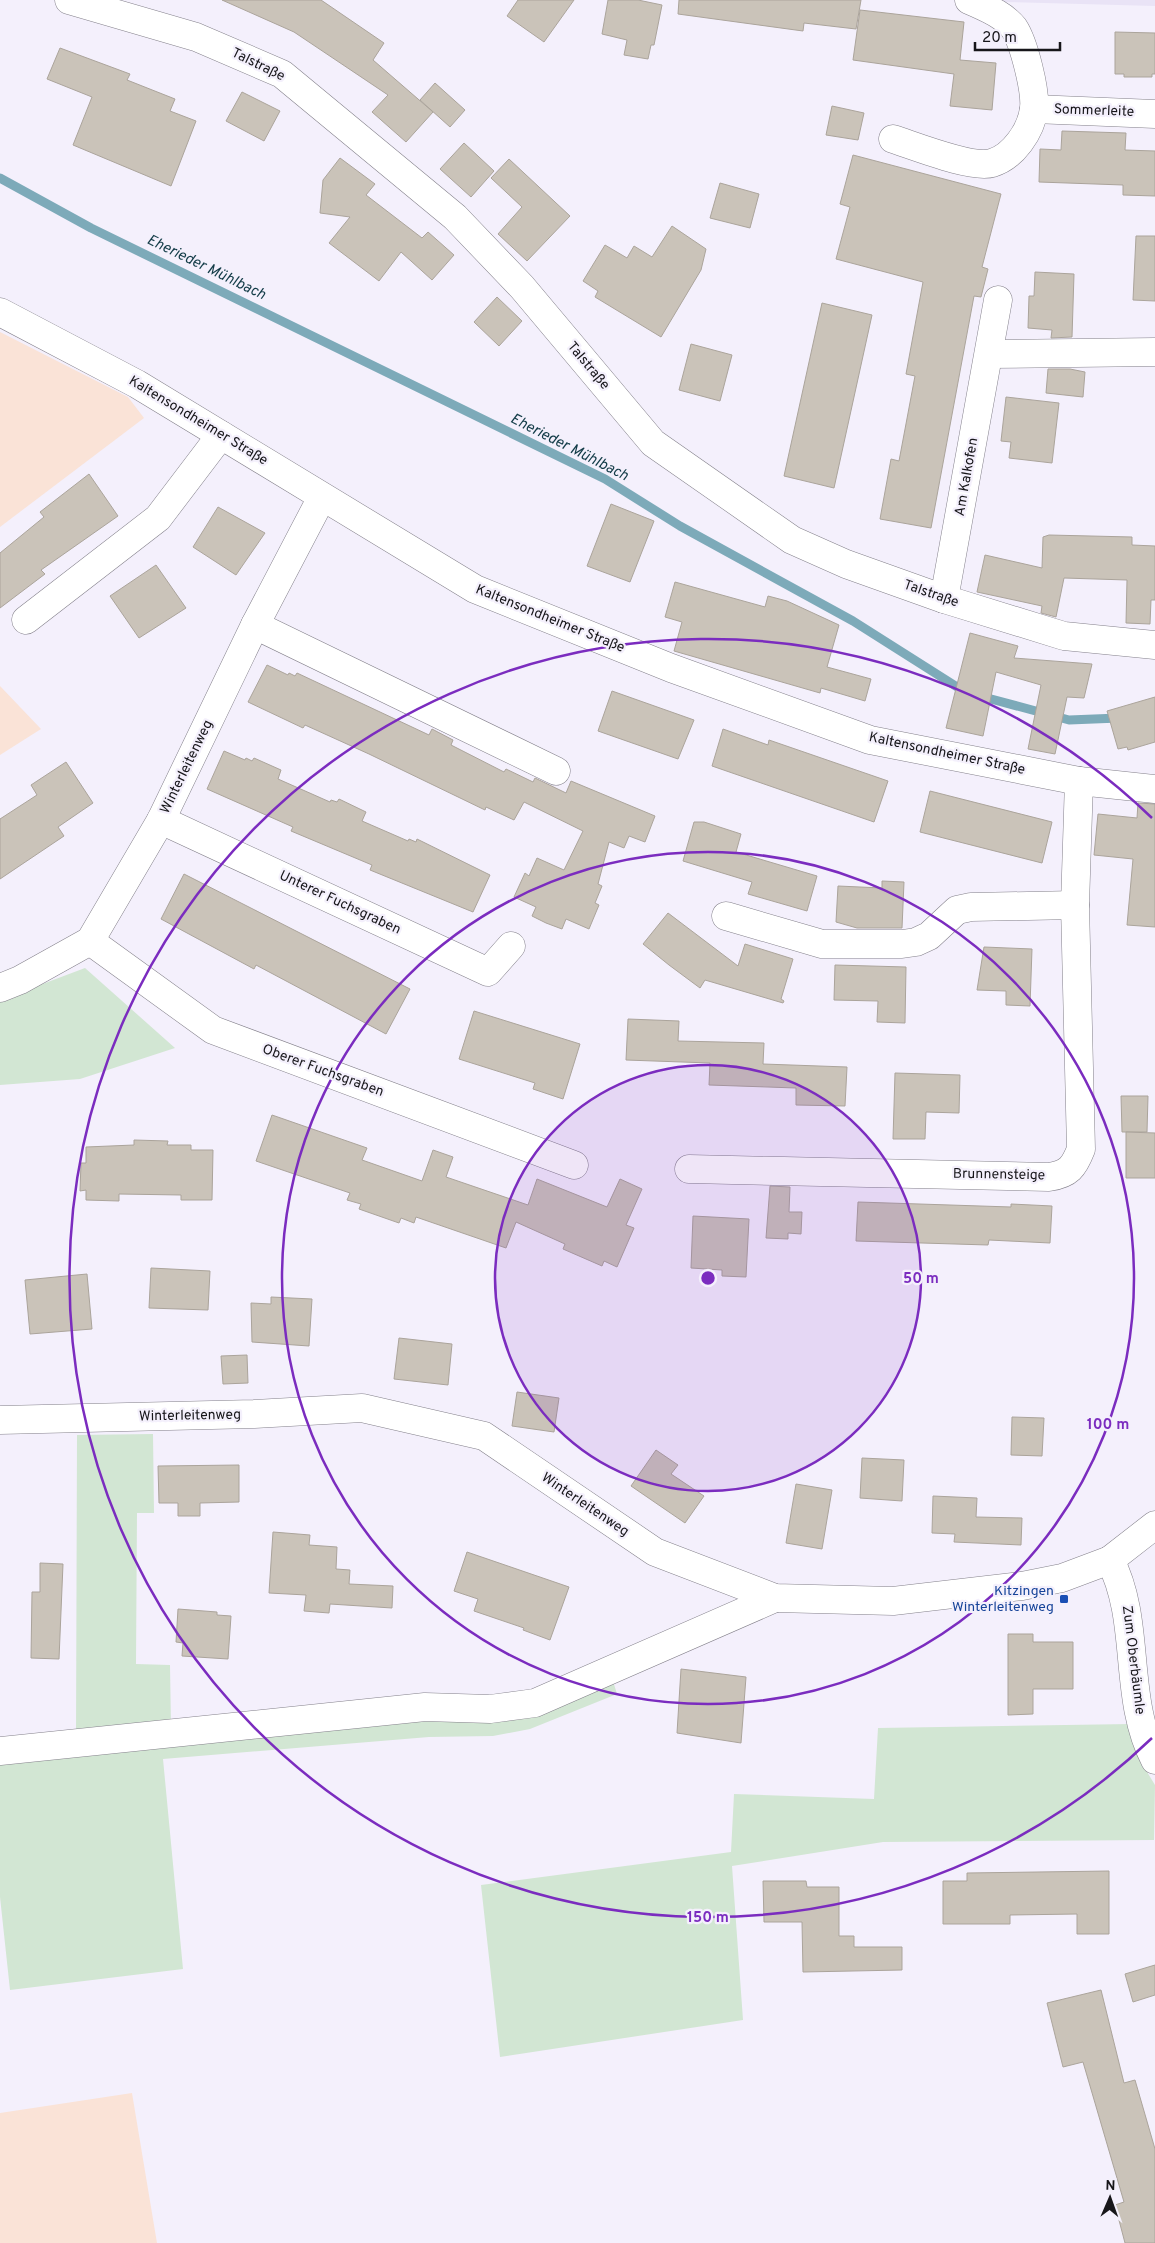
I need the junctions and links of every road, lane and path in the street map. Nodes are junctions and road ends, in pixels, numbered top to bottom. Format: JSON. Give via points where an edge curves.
{"nodes":[{"id":1,"x":69,"y":0,"type":"edge"},
{"id":2,"x":969,"y":0,"type":"edge"},
{"id":3,"x":1034,"y":109,"type":"junction"},
{"id":4,"x":1155,"y":114,"type":"edge"},
{"id":5,"x":893,"y":139,"type":"dead end"},
{"id":6,"x":998,"y":300,"type":"dead end"},
{"id":7,"x":0,"y":312,"type":"edge"},
{"id":8,"x":1155,"y":352,"type":"edge"},
{"id":9,"x":989,"y":354,"type":"junction"},
{"id":10,"x":221,"y":435,"type":"junction"},
{"id":11,"x":322,"y":497,"type":"junction"},
{"id":12,"x":944,"y":600,"type":"junction"},
{"id":13,"x":26,"y":620,"type":"dead end"},
{"id":14,"x":255,"y":625,"type":"junction"},
{"id":15,"x":1155,"y":645,"type":"edge"},
{"id":16,"x":556,"y":771,"type":"dead end"},
{"id":17,"x":1079,"y":780,"type":"junction"},
{"id":18,"x":1155,"y":789,"type":"edge"},
{"id":19,"x":161,"y":820,"type":"junction"},
{"id":20,"x":1075,"y":906,"type":"junction"},
{"id":21,"x":726,"y":916,"type":"dead end"},
{"id":22,"x":90,"y":941,"type":"junction"},
{"id":23,"x":511,"y":946,"type":"dead end"},
{"id":24,"x":0,"y":988,"type":"edge"},
{"id":25,"x":574,"y":1165,"type":"dead end"},
{"id":26,"x":689,"y":1169,"type":"dead end"},
{"id":27,"x":0,"y":1420,"type":"edge"},
{"id":28,"x":1155,"y":1525,"type":"edge"},
{"id":29,"x":1110,"y":1560,"type":"junction"},
{"id":30,"x":774,"y":1598,"type":"junction"},
{"id":31,"x":0,"y":1752,"type":"edge"},
{"id":32,"x":1155,"y":1760,"type":"edge"}],
"edges":[{"from":1,"to":12,"type":"street","name":"Talstraße","via":[[196,37],[282,74],[455,218],[522,287],[653,443],[792,540]]},
{"from":2,"to":3,"type":"street","name":"Sommerleite","via":[[993,11],[1013,28],[1025,54]]},
{"from":3,"to":4,"type":"street","name":"Sommerleite"},
{"from":3,"to":5,"type":"street","name":"Sommerleite","via":[[1012,154],[991,164],[969,162]]},
{"from":6,"to":9,"type":"street","name":"Am Kalkofen"},
{"from":7,"to":10,"type":"street","name":"Kaltensondheimer Straße","via":[[137,384]]},
{"from":8,"to":9,"type":"street"},
{"from":9,"to":12,"type":"street","name":"Am Kalkofen"},
{"from":10,"to":11,"type":"street","name":"Kaltensondheimer Straße"},
{"from":10,"to":13,"type":"street","via":[[158,518]]},
{"from":11,"to":14,"type":"street","name":"Winterleitenweg"},
{"from":11,"to":17,"type":"street","name":"Kaltensondheimer Straße","via":[[475,589],[671,668],[870,740]]},
{"from":12,"to":15,"type":"street","name":"Talstraße","via":[[1064,636]]},
{"from":14,"to":16,"type":"street"},
{"from":14,"to":19,"type":"street","name":"Winterleitenweg"},
{"from":17,"to":18,"type":"street","name":"Kaltensondheimer Straße"},
{"from":17,"to":20,"type":"street","name":"Brunnensteige"},
{"from":19,"to":22,"type":"street","name":"Winterleitenweg"},
{"from":19,"to":23,"type":"street","name":"Unterer Fuchsgraben","via":[[488,972]]},
{"from":20,"to":21,"type":"street","via":[[971,907],[957,910],[928,936],[902,944],[822,944]]},
{"from":20,"to":26,"type":"street","name":"Brunnensteige","via":[[1081,1149],[1075,1165],[1064,1174],[1050,1177]]},
{"from":22,"to":24,"type":"street"},
{"from":22,"to":25,"type":"street","name":"Oberer Fuchsgraben","via":[[213,1030]]},
{"from":27,"to":30,"type":"street","name":"Winterleitenweg","via":[[362,1408],[484,1436],[655,1552]]},
{"from":28,"to":29,"type":"street","name":"Winterleitenweg"},
{"from":29,"to":30,"type":"street","name":"Winterleitenweg","via":[[1062,1578],[1022,1586],[893,1601]]},
{"from":29,"to":32,"type":"street","name":"Zum Oberbäumle","via":[[1120,1580],[1126,1604],[1132,1677],[1140,1719]]},
{"from":30,"to":31,"type":"street","via":[[535,1703],[490,1709],[425,1706]]}]}
